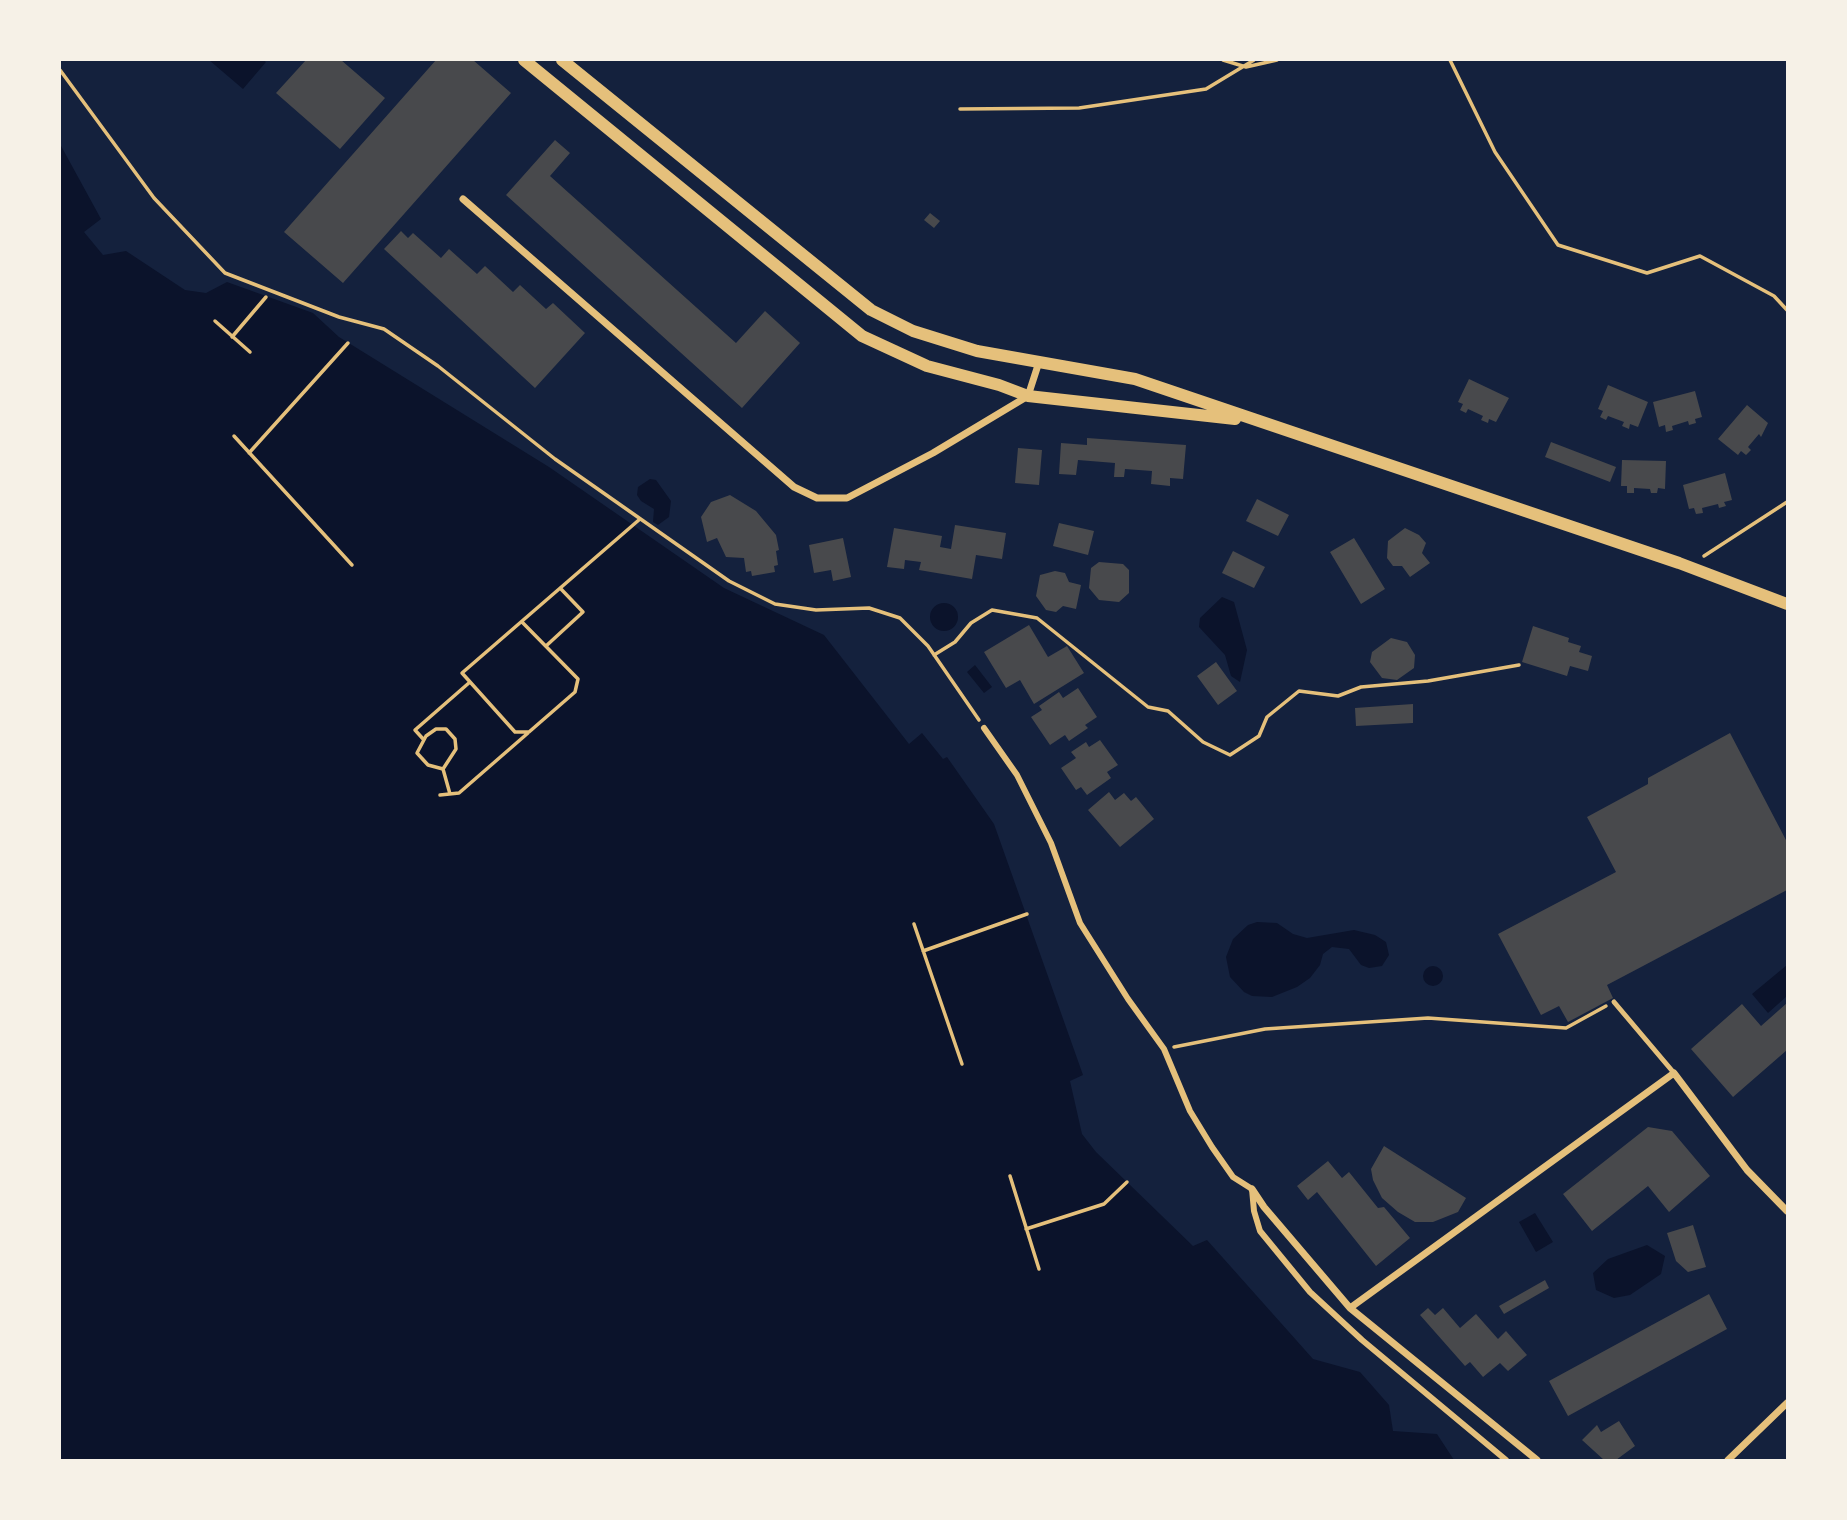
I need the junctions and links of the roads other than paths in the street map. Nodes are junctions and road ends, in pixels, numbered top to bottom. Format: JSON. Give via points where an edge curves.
{"nodes":[{"id":1,"x":524,"y":60,"type":"edge"},
{"id":2,"x":562,"y":60,"type":"edge"},
{"id":3,"x":463,"y":199,"type":"dead end"},
{"id":4,"x":1039,"y":362,"type":"junction"},
{"id":5,"x":1028,"y":396,"type":"junction"},
{"id":6,"x":1261,"y":421,"type":"junction"},
{"id":7,"x":1787,"y":604,"type":"edge"},
{"id":8,"x":984,"y":728,"type":"road end"},
{"id":9,"x":1614,"y":1002,"type":"road end"},
{"id":10,"x":1674,"y":1073,"type":"junction"},
{"id":11,"x":1252,"y":1189,"type":"junction"},
{"id":12,"x":1787,"y":1211,"type":"edge"},
{"id":13,"x":1350,"y":1308,"type":"junction"},
{"id":14,"x":1787,"y":1404,"type":"edge"},
{"id":15,"x":1506,"y":1461,"type":"edge"},
{"id":16,"x":1537,"y":1461,"type":"edge"},
{"id":17,"x":1728,"y":1461,"type":"edge"}],
"edges":[{"from":1,"to":5,"type":"street","via":[[862,336],[927,366]]},
{"from":2,"to":4,"type":"street","via":[[871,310],[913,331],[977,351]]},
{"from":3,"to":5,"type":"street","via":[[794,487],[817,498],[847,498]]},
{"from":4,"to":5,"type":"street"},
{"from":4,"to":6,"type":"street","via":[[1136,379]]},
{"from":5,"to":6,"type":"street"},
{"from":6,"to":7,"type":"street"},
{"from":8,"to":11,"type":"street","via":[[1017,775],[1051,843],[1080,923],[1164,1049],[1190,1111],[1212,1147],[1233,1177]]},
{"from":9,"to":10,"type":"lane"},
{"from":10,"to":12,"type":"street","via":[[1747,1170]]},
{"from":10,"to":13,"type":"street"},
{"from":11,"to":13,"type":"street"},
{"from":11,"to":15,"type":"street","via":[[1260,1231],[1310,1292]]},
{"from":13,"to":16,"type":"street"},
{"from":14,"to":17,"type":"street"}]}
